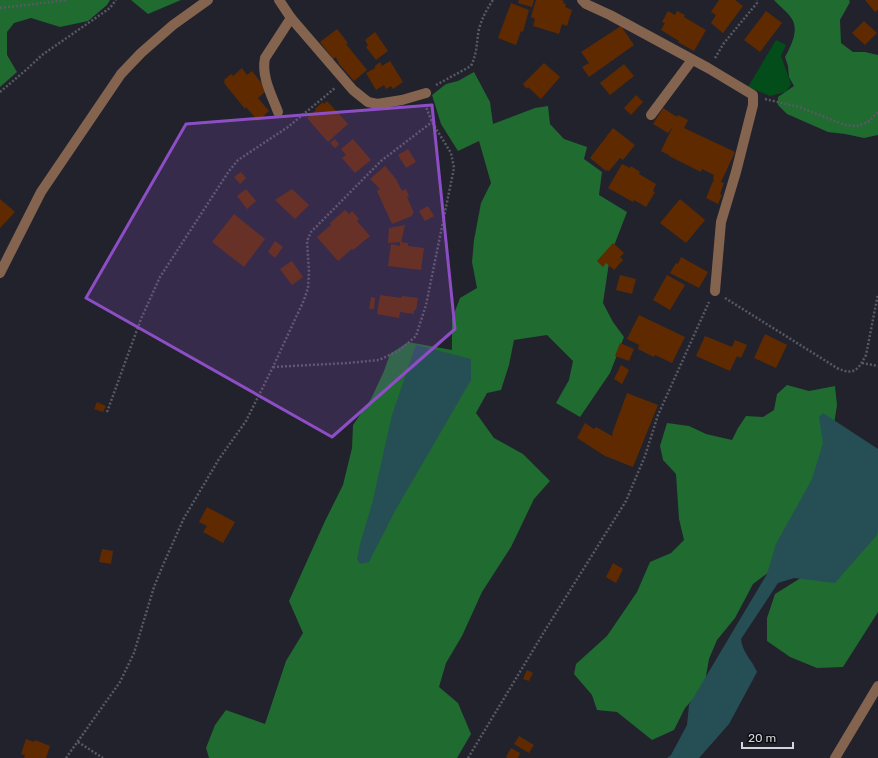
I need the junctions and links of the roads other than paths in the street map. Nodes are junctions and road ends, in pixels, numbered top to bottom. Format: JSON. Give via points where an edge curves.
{"nodes":[{"id":1,"x":208,"y":0,"type":"edge"},
{"id":2,"x":279,"y":0,"type":"edge"},
{"id":3,"x":582,"y":0,"type":"edge"},
{"id":4,"x":291,"y":18,"type":"junction"},
{"id":5,"x":692,"y":60,"type":"junction"},
{"id":6,"x":426,"y":93,"type":"road end"},
{"id":7,"x":278,"y":112,"type":"dead end"},
{"id":8,"x":651,"y":115,"type":"dead end"},
{"id":9,"x":0,"y":273,"type":"edge"},
{"id":10,"x":715,"y":291,"type":"road end"},
{"id":11,"x":878,"y":686,"type":"edge"},
{"id":12,"x":835,"y":758,"type":"edge"}],
"edges":[{"from":1,"to":9,"type":"street","via":[[173,25],[121,74],[41,192]]},
{"from":2,"to":4,"type":"street"},
{"from":3,"to":5,"type":"street"},
{"from":4,"to":6,"type":"street","via":[[353,90],[368,102],[377,104]]},
{"from":4,"to":7,"type":"street","via":[[265,58],[264,64]]},
{"from":5,"to":8,"type":"street"},
{"from":5,"to":10,"type":"street","via":[[753,95],[753,105],[721,222]]},
{"from":11,"to":12,"type":"street"}]}
